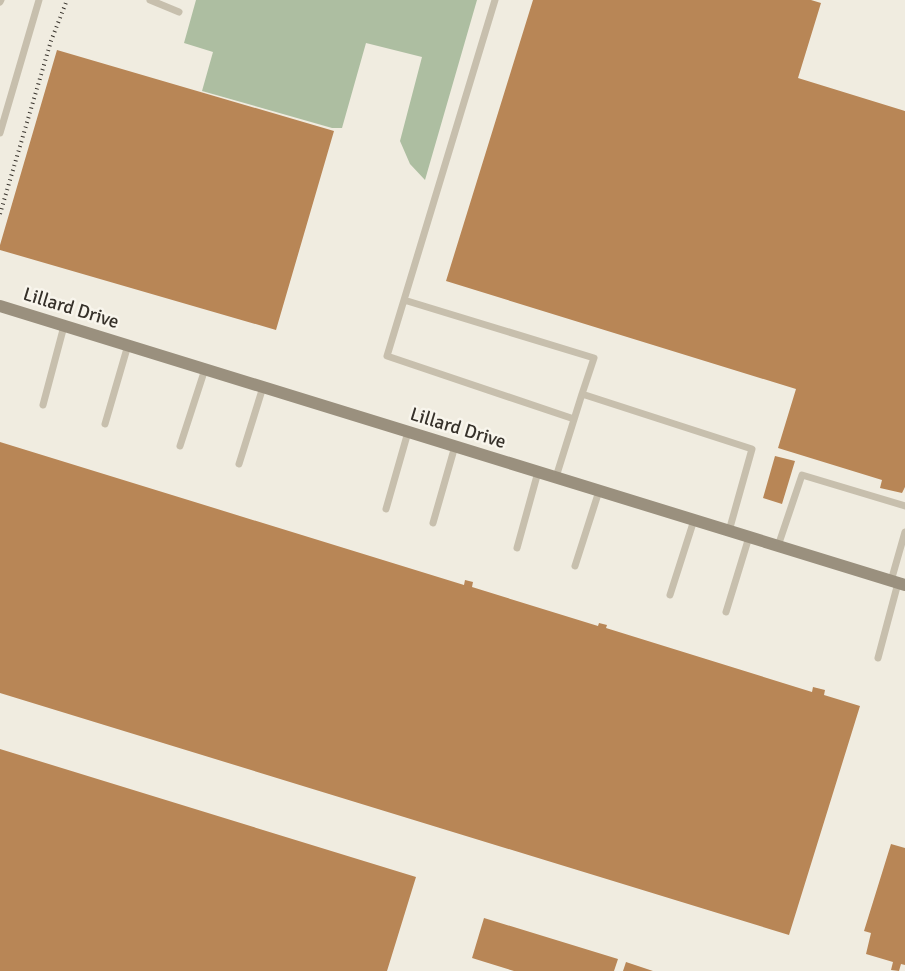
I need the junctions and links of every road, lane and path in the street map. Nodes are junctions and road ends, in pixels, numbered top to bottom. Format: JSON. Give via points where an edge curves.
{"nodes":[{"id":1,"x":39,"y":0,"type":"edge"},
{"id":2,"x":150,"y":0,"type":"edge"},
{"id":3,"x":494,"y":0,"type":"edge"},
{"id":4,"x":179,"y":12,"type":"dead end"},
{"id":5,"x":0,"y":133,"type":"edge"},
{"id":6,"x":404,"y":300,"type":"junction"},
{"id":7,"x":0,"y":306,"type":"edge"},
{"id":8,"x":64,"y":326,"type":"junction"},
{"id":9,"x":128,"y":345,"type":"junction"},
{"id":10,"x":205,"y":369,"type":"junction"},
{"id":11,"x":263,"y":387,"type":"junction"},
{"id":12,"x":582,"y":394,"type":"junction"},
{"id":13,"x":43,"y":404,"type":"dead end"},
{"id":14,"x":574,"y":418,"type":"junction"},
{"id":15,"x":105,"y":424,"type":"dead end"},
{"id":16,"x":408,"y":432,"type":"junction"},
{"id":17,"x":180,"y":446,"type":"dead end"},
{"id":18,"x":456,"y":446,"type":"junction"},
{"id":19,"x":239,"y":464,"type":"dead end"},
{"id":20,"x":538,"y":472,"type":"junction"},
{"id":21,"x":556,"y":478,"type":"junction"},
{"id":22,"x":599,"y":491,"type":"junction"},
{"id":23,"x":905,"y":506,"type":"edge"},
{"id":24,"x":386,"y":509,"type":"dead end"},
{"id":25,"x":694,"y":520,"type":"junction"},
{"id":26,"x":433,"y":523,"type":"dead end"},
{"id":27,"x":728,"y":531,"type":"junction"},
{"id":28,"x":905,"y":532,"type":"edge"},
{"id":29,"x":749,"y":537,"type":"junction"},
{"id":30,"x":778,"y":546,"type":"junction"},
{"id":31,"x":517,"y":548,"type":"dead end"},
{"id":32,"x":575,"y":566,"type":"dead end"},
{"id":33,"x":898,"y":583,"type":"edge"},
{"id":34,"x":670,"y":595,"type":"dead end"},
{"id":35,"x":726,"y":612,"type":"dead end"},
{"id":36,"x":878,"y":658,"type":"dead end"}],
"edges":[{"from":1,"to":5,"type":"lane"},
{"from":2,"to":4,"type":"lane"},
{"from":3,"to":6,"type":"lane"},
{"from":6,"to":12,"type":"lane","via":[[594,358]]},
{"from":6,"to":14,"type":"lane","via":[[387,356]]},
{"from":7,"to":8,"type":"street","name":"Lillard Drive"},
{"from":8,"to":9,"type":"street","name":"Lillard Drive"},
{"from":8,"to":13,"type":"lane"},
{"from":9,"to":10,"type":"street","name":"Lillard Drive"},
{"from":9,"to":15,"type":"lane"},
{"from":10,"to":11,"type":"street","name":"Lillard Drive"},
{"from":10,"to":17,"type":"lane"},
{"from":11,"to":16,"type":"street","name":"Lillard Drive"},
{"from":11,"to":19,"type":"lane"},
{"from":12,"to":14,"type":"lane"},
{"from":12,"to":27,"type":"lane","via":[[752,449]]},
{"from":14,"to":21,"type":"lane"},
{"from":16,"to":18,"type":"street","name":"Lillard Drive"},
{"from":16,"to":24,"type":"lane"},
{"from":18,"to":20,"type":"street","name":"Lillard Drive"},
{"from":18,"to":26,"type":"lane"},
{"from":20,"to":21,"type":"street","name":"Lillard Drive"},
{"from":20,"to":31,"type":"lane"},
{"from":21,"to":22,"type":"street","name":"Lillard Drive"},
{"from":22,"to":25,"type":"street","name":"Lillard Drive"},
{"from":22,"to":32,"type":"lane"},
{"from":23,"to":30,"type":"lane","via":[[802,475]]},
{"from":25,"to":27,"type":"street","name":"Lillard Drive"},
{"from":25,"to":34,"type":"lane"},
{"from":27,"to":29,"type":"street","name":"Lillard Drive"},
{"from":28,"to":33,"type":"lane"},
{"from":29,"to":30,"type":"street","name":"Lillard Drive"},
{"from":29,"to":35,"type":"lane"},
{"from":30,"to":33,"type":"street","name":"Lillard Drive"},
{"from":33,"to":36,"type":"lane"}]}
